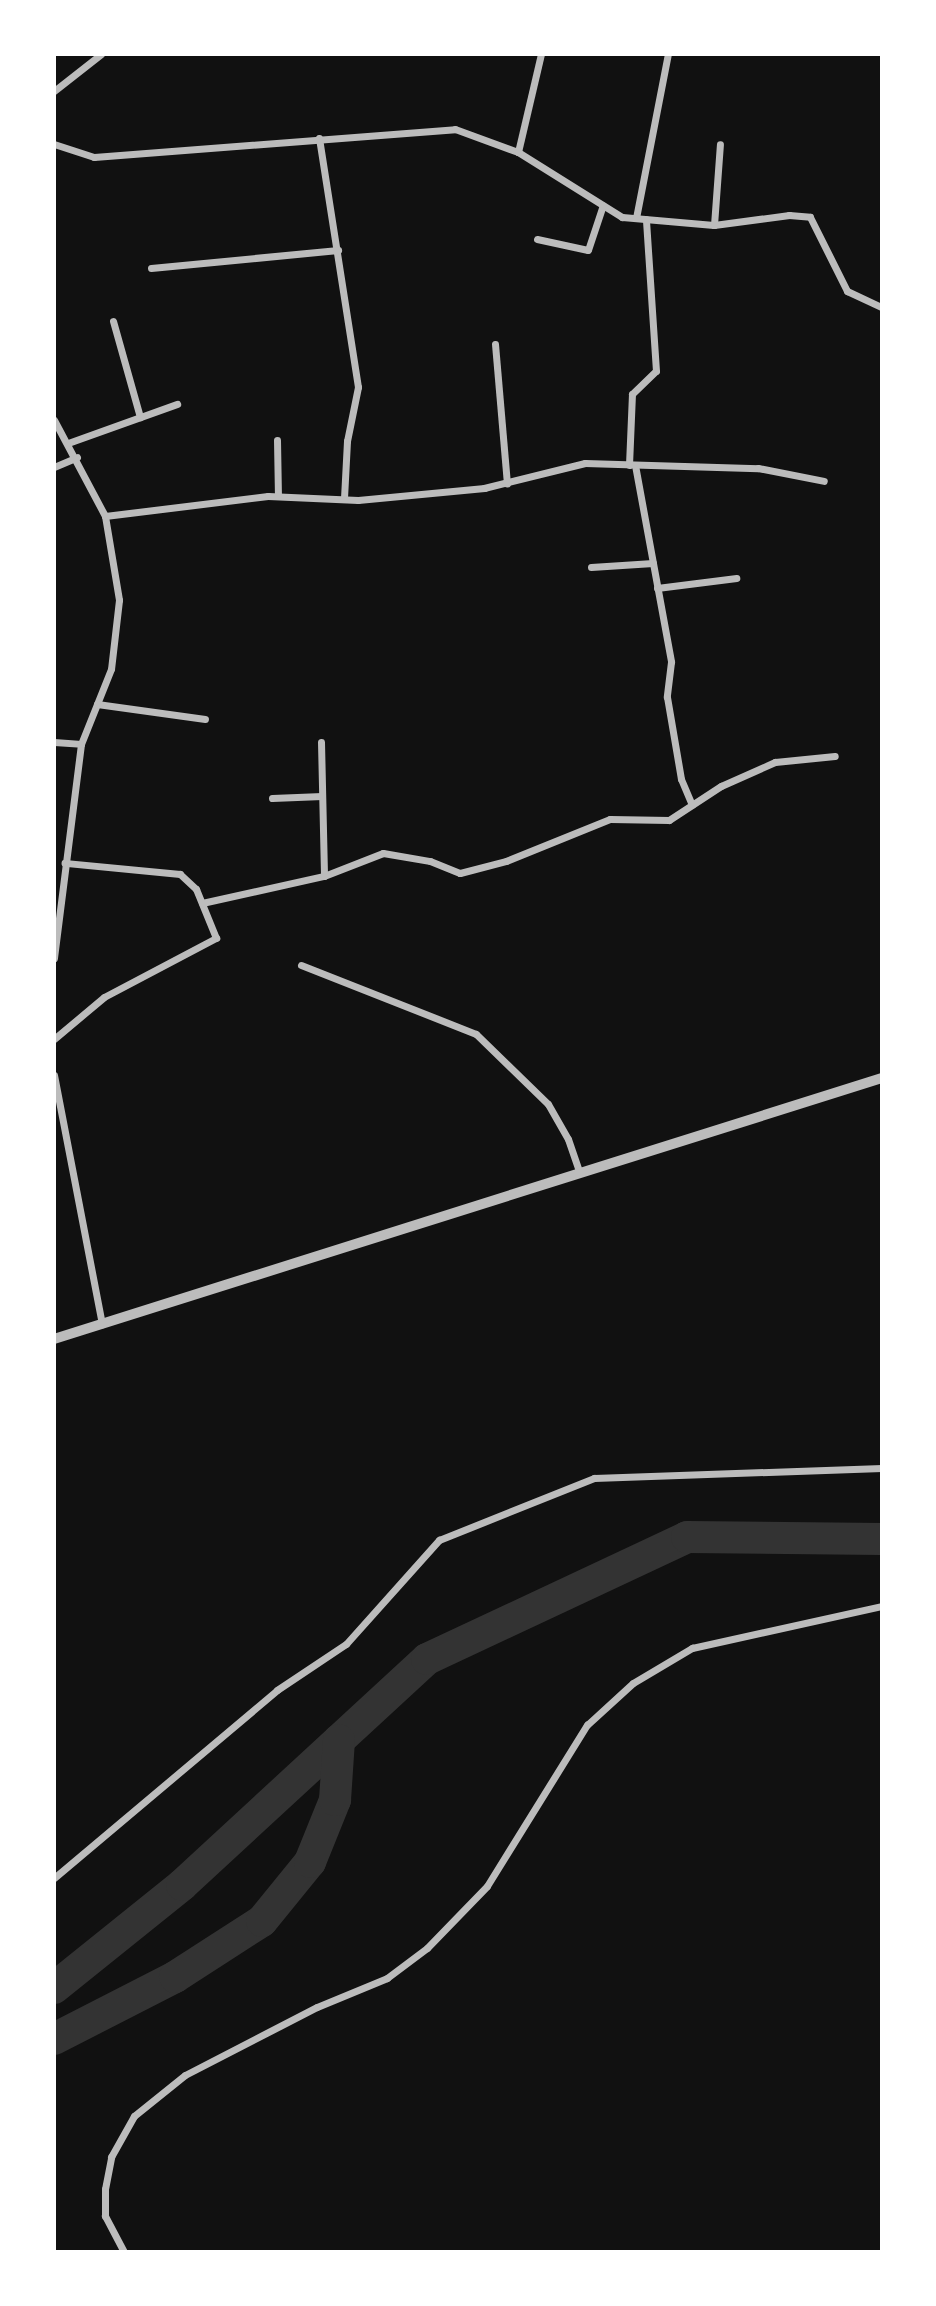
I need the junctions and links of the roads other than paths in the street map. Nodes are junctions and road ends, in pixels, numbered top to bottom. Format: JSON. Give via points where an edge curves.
{"nodes":[{"id":1,"x":102,"y":54,"type":"edge"},
{"id":2,"x":541,"y":54,"type":"edge"},
{"id":3,"x":668,"y":54,"type":"edge"},
{"id":4,"x":54,"y":91,"type":"edge"},
{"id":5,"x":320,"y":138,"type":"junction"},
{"id":6,"x":720,"y":144,"type":"dead end"},
{"id":7,"x":54,"y":145,"type":"edge"},
{"id":8,"x":518,"y":152,"type":"junction"},
{"id":9,"x":603,"y":205,"type":"junction"},
{"id":10,"x":636,"y":218,"type":"junction"},
{"id":11,"x":646,"y":219,"type":"junction"},
{"id":12,"x":715,"y":225,"type":"junction"},
{"id":13,"x":537,"y":239,"type":"dead end"},
{"id":14,"x":338,"y":250,"type":"junction"},
{"id":15,"x":150,"y":268,"type":"dead end"},
{"id":16,"x":882,"y":307,"type":"edge"},
{"id":17,"x":113,"y":321,"type":"dead end"},
{"id":18,"x":495,"y":344,"type":"dead end"},
{"id":19,"x":177,"y":404,"type":"dead end"},
{"id":20,"x":140,"y":417,"type":"junction"},
{"id":21,"x":54,"y":420,"type":"edge"},
{"id":22,"x":277,"y":440,"type":"dead end"},
{"id":23,"x":68,"y":443,"type":"junction"},
{"id":24,"x":77,"y":457,"type":"junction"},
{"id":25,"x":632,"y":465,"type":"junction"},
{"id":26,"x":54,"y":467,"type":"edge"},
{"id":27,"x":824,"y":481,"type":"dead end"},
{"id":28,"x":506,"y":483,"type":"junction"},
{"id":29,"x":278,"y":496,"type":"junction"},
{"id":30,"x":344,"y":499,"type":"junction"},
{"id":31,"x":105,"y":516,"type":"junction"},
{"id":32,"x":653,"y":563,"type":"junction"},
{"id":33,"x":592,"y":566,"type":"dead end"},
{"id":34,"x":736,"y":578,"type":"dead end"},
{"id":35,"x":657,"y":588,"type":"junction"},
{"id":36,"x":97,"y":704,"type":"junction"},
{"id":37,"x":205,"y":719,"type":"dead end"},
{"id":38,"x":54,"y":742,"type":"edge"},
{"id":39,"x":321,"y":742,"type":"dead end"},
{"id":40,"x":81,"y":744,"type":"junction"},
{"id":41,"x":835,"y":756,"type":"dead end"},
{"id":42,"x":322,"y":796,"type":"junction"},
{"id":43,"x":272,"y":798,"type":"dead end"},
{"id":44,"x":692,"y":806,"type":"junction"},
{"id":45,"x":65,"y":863,"type":"junction"},
{"id":46,"x":324,"y":876,"type":"junction"},
{"id":47,"x":202,"y":903,"type":"junction"},
{"id":48,"x":54,"y":958,"type":"edge"},
{"id":49,"x":301,"y":965,"type":"dead end"},
{"id":50,"x":54,"y":1039,"type":"edge"},
{"id":51,"x":54,"y":1075,"type":"edge"},
{"id":52,"x":882,"y":1079,"type":"edge"},
{"id":53,"x":580,"y":1173,"type":"junction"},
{"id":54,"x":102,"y":1324,"type":"junction"},
{"id":55,"x":54,"y":1339,"type":"edge"},
{"id":56,"x":882,"y":1468,"type":"edge"},
{"id":57,"x":882,"y":1606,"type":"edge"},
{"id":58,"x":54,"y":1878,"type":"edge"},
{"id":59,"x":124,"y":2252,"type":"edge"}],
"edges":[{"from":1,"to":4,"type":"street"},
{"from":2,"to":8,"type":"street"},
{"from":3,"to":10,"type":"street"},
{"from":5,"to":7,"type":"street","via":[[94,157]]},
{"from":5,"to":8,"type":"street","via":[[455,129]]},
{"from":5,"to":14,"type":"street"},
{"from":6,"to":12,"type":"street"},
{"from":8,"to":9,"type":"street"},
{"from":9,"to":10,"type":"street","via":[[622,217]]},
{"from":9,"to":13,"type":"street","via":[[588,250]]},
{"from":10,"to":11,"type":"street"},
{"from":11,"to":12,"type":"street"},
{"from":11,"to":25,"type":"street","via":[[656,371],[632,394]]},
{"from":12,"to":16,"type":"street","via":[[789,215],[810,217],[847,291]]},
{"from":14,"to":15,"type":"street"},
{"from":14,"to":30,"type":"street","via":[[358,387],[346,441]]},
{"from":17,"to":20,"type":"street"},
{"from":18,"to":28,"type":"street"},
{"from":19,"to":20,"type":"street"},
{"from":20,"to":23,"type":"street"},
{"from":21,"to":23,"type":"street"},
{"from":22,"to":29,"type":"street"},
{"from":23,"to":24,"type":"street"},
{"from":24,"to":26,"type":"street"},
{"from":24,"to":31,"type":"street"},
{"from":25,"to":27,"type":"street","via":[[758,468]]},
{"from":25,"to":28,"type":"street","via":[[585,463]]},
{"from":25,"to":32,"type":"street"},
{"from":28,"to":30,"type":"street"},
{"from":29,"to":30,"type":"street"},
{"from":29,"to":31,"type":"street"},
{"from":31,"to":36,"type":"street","via":[[119,600],[111,669]]},
{"from":32,"to":33,"type":"street"},
{"from":32,"to":35,"type":"street"},
{"from":34,"to":35,"type":"street"},
{"from":35,"to":44,"type":"street","via":[[671,662],[667,697],[681,779]]},
{"from":36,"to":37,"type":"street"},
{"from":36,"to":40,"type":"street"},
{"from":38,"to":40,"type":"street"},
{"from":39,"to":42,"type":"street"},
{"from":40,"to":45,"type":"street","via":[[77,805]]},
{"from":41,"to":44,"type":"street","via":[[775,762],[721,786]]},
{"from":42,"to":43,"type":"street"},
{"from":42,"to":46,"type":"street"},
{"from":44,"to":46,"type":"street","via":[[669,820],[610,819],[506,861],[460,873],[430,861],[383,853]]},
{"from":45,"to":47,"type":"street","via":[[180,874],[196,889]]},
{"from":45,"to":48,"type":"street"},
{"from":46,"to":47,"type":"street"},
{"from":47,"to":50,"type":"street","via":[[216,938],[104,997]]},
{"from":49,"to":53,"type":"street","via":[[476,1034],[548,1104]]},
{"from":51,"to":54,"type":"street"},
{"from":52,"to":53,"type":"street"},
{"from":53,"to":54,"type":"street"},
{"from":54,"to":55,"type":"street"},
{"from":56,"to":58,"type":"street","via":[[594,1478],[439,1541],[346,1644],[277,1690]]},
{"from":57,"to":59,"type":"street","via":[[692,1648],[633,1683],[587,1725],[487,1886],[427,1948],[387,1978],[317,2007],[185,2075],[134,2116],[111,2157],[105,2189],[105,2216]]}]}
